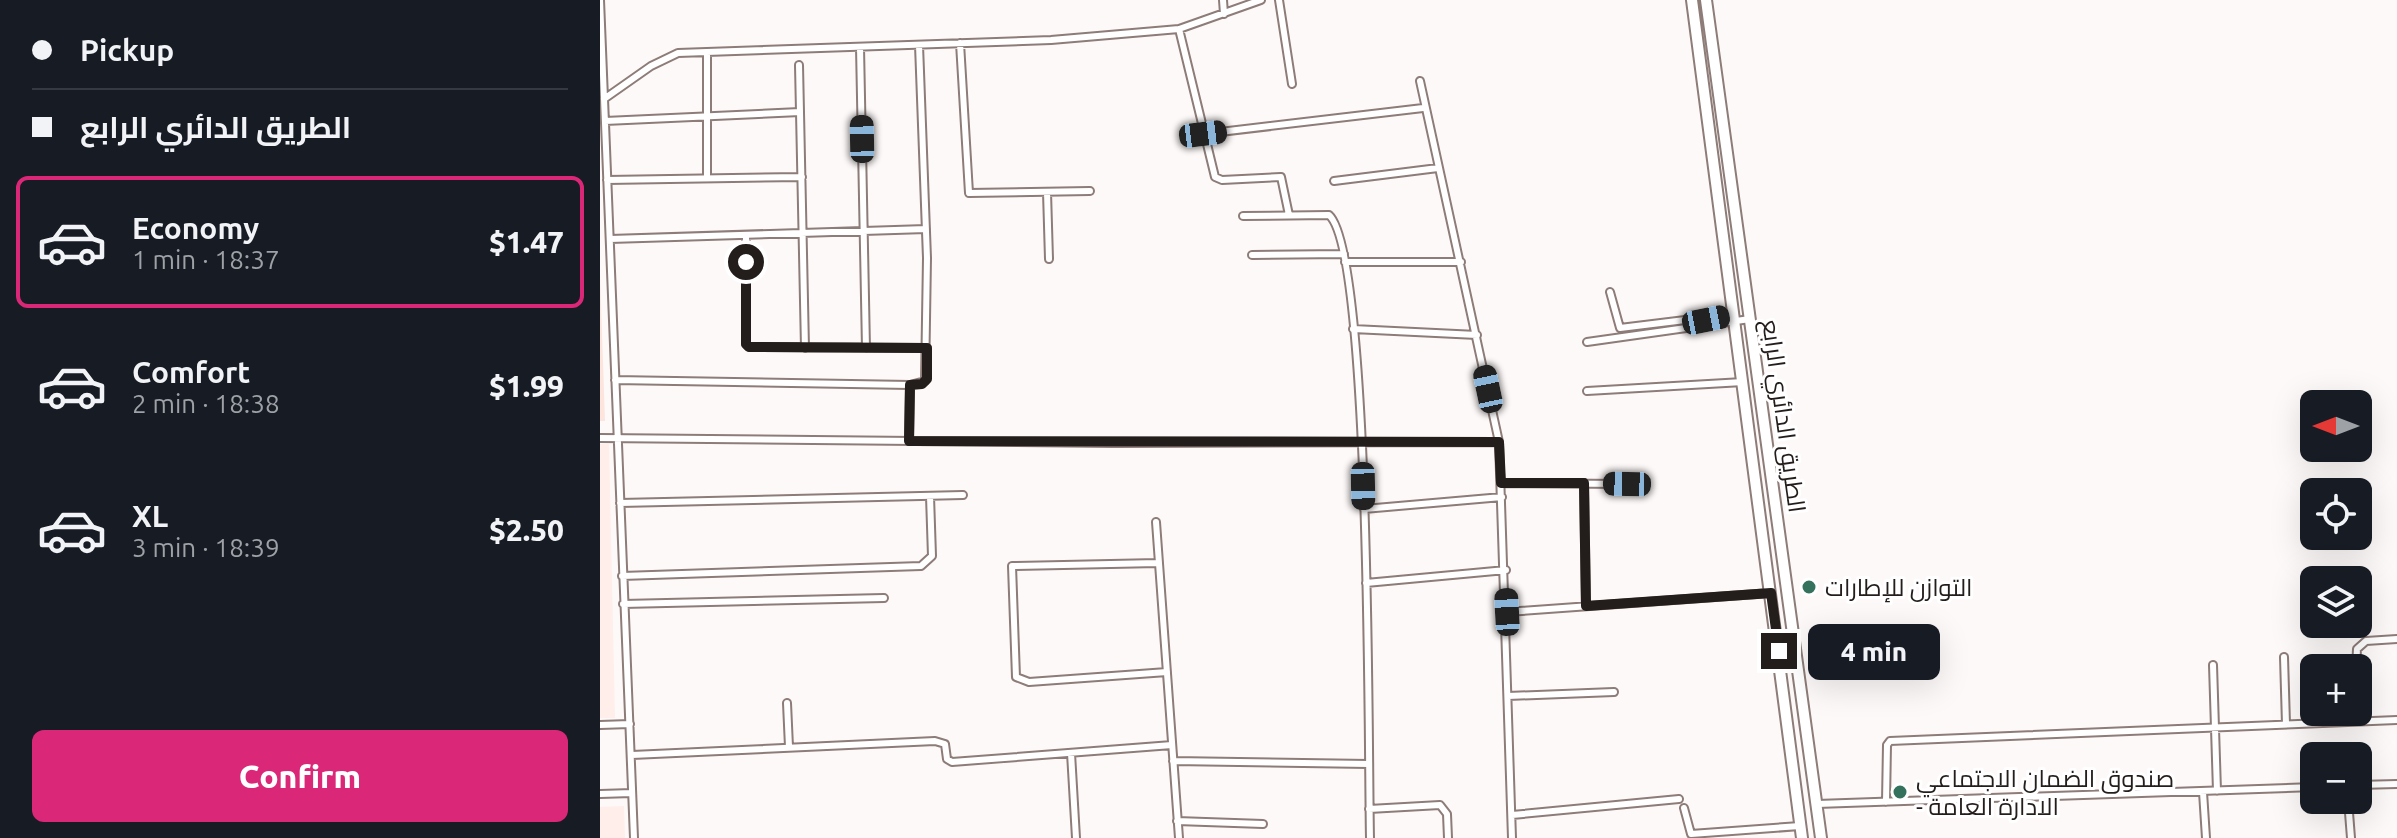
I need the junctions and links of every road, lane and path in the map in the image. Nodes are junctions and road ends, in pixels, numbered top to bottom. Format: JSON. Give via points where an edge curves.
{"nodes":[{"id":1,"x":600,"y":0,"type":"edge"},
{"id":2,"x":1223,"y":0,"type":"edge"},
{"id":3,"x":1261,"y":0,"type":"edge"},
{"id":4,"x":1279,"y":0,"type":"edge"},
{"id":5,"x":1692,"y":0,"type":"edge"},
{"id":6,"x":1706,"y":0,"type":"edge"},
{"id":7,"x":1224,"y":14,"type":"junction"},
{"id":8,"x":1179,"y":29,"type":"junction"},
{"id":9,"x":960,"y":43,"type":"junction"},
{"id":10,"x":919,"y":45,"type":"junction"},
{"id":11,"x":860,"y":47,"type":"junction"},
{"id":12,"x":707,"y":52,"type":"junction"},
{"id":13,"x":799,"y":65,"type":"dead end"},
{"id":14,"x":1420,"y":81,"type":"dead end"},
{"id":15,"x":1292,"y":84,"type":"dead end"},
{"id":16,"x":604,"y":99,"type":"junction"},
{"id":17,"x":1423,"y":108,"type":"junction"},
{"id":18,"x":800,"y":112,"type":"junction"},
{"id":19,"x":707,"y":116,"type":"junction"},
{"id":20,"x":605,"y":121,"type":"junction"},
{"id":21,"x":1203,"y":134,"type":"junction"},
{"id":22,"x":1438,"y":168,"type":"junction"},
{"id":23,"x":802,"y":177,"type":"junction"},
{"id":24,"x":707,"y":178,"type":"junction"},
{"id":25,"x":607,"y":180,"type":"junction"},
{"id":26,"x":1334,"y":181,"type":"dead end"},
{"id":27,"x":1090,"y":191,"type":"dead end"},
{"id":28,"x":1047,"y":192,"type":"junction"},
{"id":29,"x":1289,"y":215,"type":"junction"},
{"id":30,"x":1243,"y":216,"type":"dead end"},
{"id":31,"x":926,"y":229,"type":"junction"},
{"id":32,"x":865,"y":231,"type":"junction"},
{"id":33,"x":803,"y":234,"type":"junction"},
{"id":34,"x":746,"y":235,"type":"junction"},
{"id":35,"x":610,"y":239,"type":"junction"},
{"id":36,"x":1344,"y":254,"type":"junction"},
{"id":37,"x":1252,"y":255,"type":"dead end"},
{"id":38,"x":1049,"y":259,"type":"dead end"},
{"id":39,"x":1345,"y":262,"type":"junction"},
{"id":40,"x":1461,"y":262,"type":"junction"},
{"id":41,"x":1610,"y":292,"type":"dead end"},
{"id":42,"x":1735,"y":317,"type":"junction"},
{"id":43,"x":1750,"y":319,"type":"junction"},
{"id":44,"x":1353,"y":329,"type":"junction"},
{"id":45,"x":1477,"y":335,"type":"junction"},
{"id":46,"x":1587,"y":342,"type":"dead end"},
{"id":47,"x":805,"y":348,"type":"junction"},
{"id":48,"x":866,"y":348,"type":"junction"},
{"id":49,"x":927,"y":348,"type":"junction"},
{"id":50,"x":615,"y":380,"type":"junction"},
{"id":51,"x":1743,"y":382,"type":"junction"},
{"id":52,"x":910,"y":385,"type":"junction"},
{"id":53,"x":1587,"y":391,"type":"dead end"},
{"id":54,"x":600,"y":438,"type":"edge"},
{"id":55,"x":617,"y":438,"type":"junction"},
{"id":56,"x":909,"y":441,"type":"junction"},
{"id":57,"x":1363,"y":442,"type":"junction"},
{"id":58,"x":1499,"y":442,"type":"junction"},
{"id":59,"x":1501,"y":483,"type":"junction"},
{"id":60,"x":1584,"y":483,"type":"junction"},
{"id":61,"x":1627,"y":484,"type":"dead end"},
{"id":62,"x":963,"y":495,"type":"dead end"},
{"id":63,"x":930,"y":496,"type":"junction"},
{"id":64,"x":1502,"y":497,"type":"junction"},
{"id":65,"x":620,"y":503,"type":"junction"},
{"id":66,"x":1364,"y":509,"type":"junction"},
{"id":67,"x":1156,"y":522,"type":"dead end"},
{"id":68,"x":1765,"y":543,"type":"junction"},
{"id":69,"x":1781,"y":543,"type":"junction"},
{"id":70,"x":1158,"y":563,"type":"junction"},
{"id":71,"x":1506,"y":570,"type":"junction"},
{"id":72,"x":622,"y":576,"type":"junction"},
{"id":73,"x":1366,"y":583,"type":"junction"},
{"id":74,"x":1771,"y":593,"type":"junction"},
{"id":75,"x":884,"y":598,"type":"dead end"},
{"id":76,"x":623,"y":604,"type":"junction"},
{"id":77,"x":1586,"y":606,"type":"junction"},
{"id":78,"x":1507,"y":612,"type":"junction"},
{"id":79,"x":2397,"y":639,"type":"edge"},
{"id":80,"x":2357,"y":654,"type":"edge"},
{"id":81,"x":2284,"y":657,"type":"dead end"},
{"id":82,"x":2213,"y":665,"type":"dead end"},
{"id":83,"x":1167,"y":672,"type":"junction"},
{"id":84,"x":1614,"y":692,"type":"dead end"},
{"id":85,"x":1508,"y":696,"type":"junction"},
{"id":86,"x":787,"y":703,"type":"dead end"},
{"id":87,"x":2397,"y":720,"type":"edge"},
{"id":88,"x":2372,"y":721,"type":"edge"},
{"id":89,"x":630,"y":724,"type":"junction"},
{"id":90,"x":2286,"y":724,"type":"junction"},
{"id":91,"x":2300,"y":724,"type":"edge"},
{"id":92,"x":600,"y":725,"type":"edge"},
{"id":93,"x":2214,"y":725,"type":"junction"},
{"id":94,"x":1172,"y":745,"type":"junction"},
{"id":95,"x":789,"y":747,"type":"junction"},
{"id":96,"x":1071,"y":753,"type":"junction"},
{"id":97,"x":632,"y":755,"type":"junction"},
{"id":98,"x":1173,"y":761,"type":"junction"},
{"id":99,"x":1369,"y":764,"type":"junction"},
{"id":100,"x":2397,"y":784,"type":"edge"},
{"id":101,"x":2372,"y":785,"type":"edge"},
{"id":102,"x":2300,"y":788,"type":"edge"},
{"id":103,"x":2217,"y":791,"type":"junction"},
{"id":104,"x":2203,"y":792,"type":"junction"},
{"id":105,"x":632,"y":793,"type":"junction"},
{"id":106,"x":600,"y":794,"type":"edge"},
{"id":107,"x":1679,"y":799,"type":"dead end"},
{"id":108,"x":1886,"y":802,"type":"junction"},
{"id":109,"x":1817,"y":804,"type":"junction"},
{"id":110,"x":1684,"y":808,"type":"dead end"},
{"id":111,"x":1369,"y":809,"type":"junction"},
{"id":112,"x":2349,"y":814,"type":"edge"},
{"id":113,"x":1512,"y":815,"type":"junction"},
{"id":114,"x":1177,"y":821,"type":"junction"},
{"id":115,"x":1263,"y":824,"type":"dead end"},
{"id":116,"x":1800,"y":826,"type":"junction"},
{"id":117,"x":634,"y":838,"type":"edge"},
{"id":118,"x":1076,"y":838,"type":"edge"},
{"id":119,"x":1179,"y":838,"type":"edge"},
{"id":120,"x":1370,"y":838,"type":"edge"},
{"id":121,"x":1448,"y":838,"type":"edge"},
{"id":122,"x":1512,"y":838,"type":"edge"},
{"id":123,"x":1802,"y":838,"type":"edge"},
{"id":124,"x":1821,"y":838,"type":"edge"},
{"id":125,"x":2206,"y":838,"type":"edge"},
{"id":126,"x":2351,"y":838,"type":"edge"}],
"edges":[{"from":1,"to":16,"type":"street"},
{"from":2,"to":7,"type":"street"},
{"from":3,"to":7,"type":"street"},
{"from":4,"to":15,"type":"street"},
{"from":5,"to":42,"type":"main road","name":"الطريق الدائري الرابع"},
{"from":6,"to":43,"type":"main road","name":"الطريق الدائري الرابع"},
{"from":7,"to":8,"type":"street"},
{"from":8,"to":9,"type":"street"},
{"from":8,"to":21,"type":"street"},
{"from":9,"to":10,"type":"street"},
{"from":9,"to":28,"type":"street","via":[[967,189],[972,194]]},
{"from":10,"to":11,"type":"street"},
{"from":10,"to":31,"type":"street"},
{"from":11,"to":12,"type":"street"},
{"from":11,"to":32,"type":"street"},
{"from":12,"to":16,"type":"street","via":[[665,57]]},
{"from":12,"to":19,"type":"street"},
{"from":13,"to":18,"type":"street"},
{"from":14,"to":17,"type":"street"},
{"from":16,"to":20,"type":"street"},
{"from":17,"to":21,"type":"street"},
{"from":17,"to":22,"type":"street"},
{"from":18,"to":19,"type":"street"},
{"from":18,"to":23,"type":"street"},
{"from":19,"to":20,"type":"street"},
{"from":19,"to":24,"type":"street"},
{"from":20,"to":25,"type":"street"},
{"from":21,"to":29,"type":"street","via":[[1215,177],[1281,177]]},
{"from":22,"to":26,"type":"street"},
{"from":22,"to":40,"type":"street"},
{"from":23,"to":24,"type":"street"},
{"from":23,"to":33,"type":"street"},
{"from":24,"to":25,"type":"street"},
{"from":25,"to":35,"type":"street"},
{"from":27,"to":28,"type":"street"},
{"from":28,"to":38,"type":"street"},
{"from":29,"to":30,"type":"street"},
{"from":29,"to":36,"type":"street","via":[[1329,215],[1338,224]]},
{"from":31,"to":32,"type":"street"},
{"from":31,"to":49,"type":"street"},
{"from":32,"to":33,"type":"street"},
{"from":32,"to":48,"type":"street"},
{"from":33,"to":34,"type":"street"},
{"from":33,"to":47,"type":"street"},
{"from":34,"to":35,"type":"street"},
{"from":34,"to":47,"type":"street","via":[[746,344]]},
{"from":35,"to":50,"type":"street"},
{"from":36,"to":37,"type":"street"},
{"from":36,"to":39,"type":"street"},
{"from":39,"to":40,"type":"street"},
{"from":39,"to":44,"type":"street"},
{"from":40,"to":45,"type":"street"},
{"from":41,"to":42,"type":"street","via":[[1620,328]]},
{"from":42,"to":43,"type":"street"},
{"from":42,"to":46,"type":"street"},
{"from":42,"to":51,"type":"main road","name":"الطريق الدائري الرابع"},
{"from":43,"to":69,"type":"main road","name":"الطريق الدائري الرابع"},
{"from":44,"to":45,"type":"street"},
{"from":44,"to":57,"type":"street"},
{"from":45,"to":58,"type":"street"},
{"from":47,"to":48,"type":"street"},
{"from":48,"to":49,"type":"street"},
{"from":49,"to":52,"type":"street","via":[[927,379]]},
{"from":50,"to":52,"type":"street"},
{"from":50,"to":55,"type":"street"},
{"from":51,"to":53,"type":"street"},
{"from":51,"to":68,"type":"main road","name":"الطريق الدائري الرابع"},
{"from":52,"to":56,"type":"street"},
{"from":54,"to":55,"type":"street"},
{"from":55,"to":56,"type":"street"},
{"from":55,"to":65,"type":"street"},
{"from":56,"to":57,"type":"street"},
{"from":57,"to":58,"type":"street"},
{"from":57,"to":66,"type":"street"},
{"from":58,"to":59,"type":"street"},
{"from":59,"to":60,"type":"street"},
{"from":59,"to":64,"type":"street"},
{"from":60,"to":61,"type":"street"},
{"from":60,"to":77,"type":"street"},
{"from":62,"to":63,"type":"street"},
{"from":63,"to":65,"type":"street"},
{"from":63,"to":72,"type":"street","via":[[932,556],[921,566]]},
{"from":64,"to":66,"type":"street"},
{"from":64,"to":71,"type":"street"},
{"from":65,"to":72,"type":"street"},
{"from":66,"to":73,"type":"street"},
{"from":67,"to":70,"type":"street"},
{"from":68,"to":69,"type":"main road"},
{"from":68,"to":74,"type":"main road","name":"الطريق الدائري الرابع"},
{"from":69,"to":109,"type":"main road","name":"الطريق الدائري الرابع"},
{"from":70,"to":83,"type":"street"},
{"from":70,"to":83,"type":"street","via":[[1012,566],[1016,677],[1025,682]]},
{"from":71,"to":73,"type":"street"},
{"from":71,"to":78,"type":"street"},
{"from":72,"to":76,"type":"street"},
{"from":73,"to":99,"type":"street"},
{"from":74,"to":77,"type":"street"},
{"from":74,"to":116,"type":"main road","name":"الطريق الدائري الرابع"},
{"from":75,"to":76,"type":"street"},
{"from":76,"to":89,"type":"street"},
{"from":77,"to":78,"type":"street"},
{"from":78,"to":85,"type":"street"},
{"from":79,"to":80,"type":"street","via":[[2366,641]]},
{"from":81,"to":90,"type":"street"},
{"from":82,"to":93,"type":"street"},
{"from":83,"to":94,"type":"street"},
{"from":84,"to":85,"type":"street"},
{"from":85,"to":113,"type":"street"},
{"from":86,"to":95,"type":"street"},
{"from":87,"to":88,"type":"street"},
{"from":89,"to":92,"type":"street"},
{"from":89,"to":97,"type":"street"},
{"from":90,"to":91,"type":"street"},
{"from":90,"to":93,"type":"street"},
{"from":93,"to":103,"type":"street"},
{"from":93,"to":108,"type":"street","via":[[1890,741]]},
{"from":94,"to":96,"type":"street"},
{"from":94,"to":98,"type":"street"},
{"from":95,"to":96,"type":"street","via":[[941,741],[952,762]]},
{"from":95,"to":97,"type":"street"},
{"from":96,"to":118,"type":"street"},
{"from":97,"to":105,"type":"street"},
{"from":98,"to":99,"type":"street"},
{"from":98,"to":114,"type":"street"},
{"from":99,"to":111,"type":"street"},
{"from":100,"to":101,"type":"street"},
{"from":102,"to":103,"type":"street"},
{"from":103,"to":104,"type":"street"},
{"from":104,"to":108,"type":"street"},
{"from":104,"to":125,"type":"street"},
{"from":105,"to":106,"type":"street"},
{"from":105,"to":117,"type":"street"},
{"from":107,"to":113,"type":"street"},
{"from":108,"to":109,"type":"street"},
{"from":109,"to":124,"type":"main road","name":"الطريق الدائري الرابع"},
{"from":110,"to":116,"type":"street","via":[[1691,834]]},
{"from":111,"to":120,"type":"street"},
{"from":111,"to":121,"type":"street","via":[[1440,805],[1447,814]]},
{"from":112,"to":126,"type":"street"},
{"from":113,"to":122,"type":"street"},
{"from":114,"to":115,"type":"street"},
{"from":114,"to":119,"type":"street"},
{"from":116,"to":123,"type":"main road","name":"الطريق الدائري الرابع"}]}
